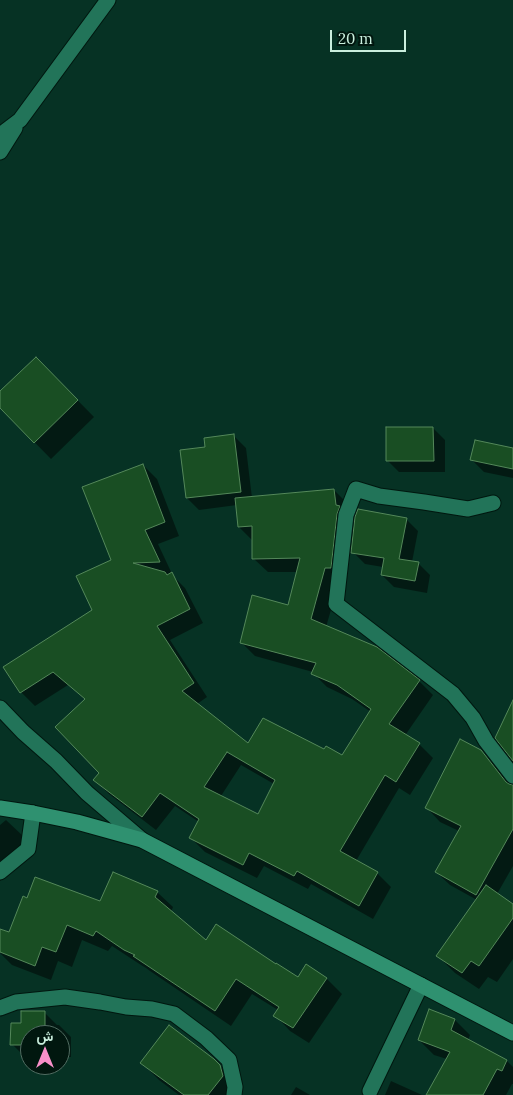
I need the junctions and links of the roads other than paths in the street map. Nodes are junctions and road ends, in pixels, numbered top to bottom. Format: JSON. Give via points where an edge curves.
{"nodes":[{"id":1,"x":108,"y":0,"type":"edge"},
{"id":2,"x":20,"y":120,"type":"junction"},
{"id":3,"x":0,"y":134,"type":"edge"},
{"id":4,"x":0,"y":152,"type":"edge"},
{"id":5,"x":493,"y":503,"type":"dead end"},
{"id":6,"x":0,"y":708,"type":"edge"},
{"id":7,"x":513,"y":776,"type":"edge"},
{"id":8,"x":0,"y":808,"type":"edge"},
{"id":9,"x":33,"y":813,"type":"junction"},
{"id":10,"x":142,"y":840,"type":"junction"},
{"id":11,"x":0,"y":872,"type":"edge"},
{"id":12,"x":421,"y":985,"type":"junction"},
{"id":13,"x":0,"y":1008,"type":"edge"},
{"id":14,"x":513,"y":1033,"type":"edge"},
{"id":15,"x":370,"y":1091,"type":"dead end"},
{"id":16,"x":234,"y":1095,"type":"edge"}],
"edges":[{"from":1,"to":2,"type":"street"},
{"from":2,"to":3,"type":"street"},
{"from":2,"to":4,"type":"street"},
{"from":5,"to":7,"type":"street","via":[[468,509],[380,496],[356,489],[346,515],[336,604],[453,694]]},
{"from":6,"to":10,"type":"street","via":[[87,793]]},
{"from":8,"to":9,"type":"main road"},
{"from":9,"to":10,"type":"main road"},
{"from":9,"to":11,"type":"street","via":[[28,849]]},
{"from":10,"to":12,"type":"main road"},
{"from":12,"to":14,"type":"main road"},
{"from":12,"to":15,"type":"street"},
{"from":13,"to":16,"type":"street","via":[[16,1002],[64,997],[174,1014],[229,1060]]}]}
